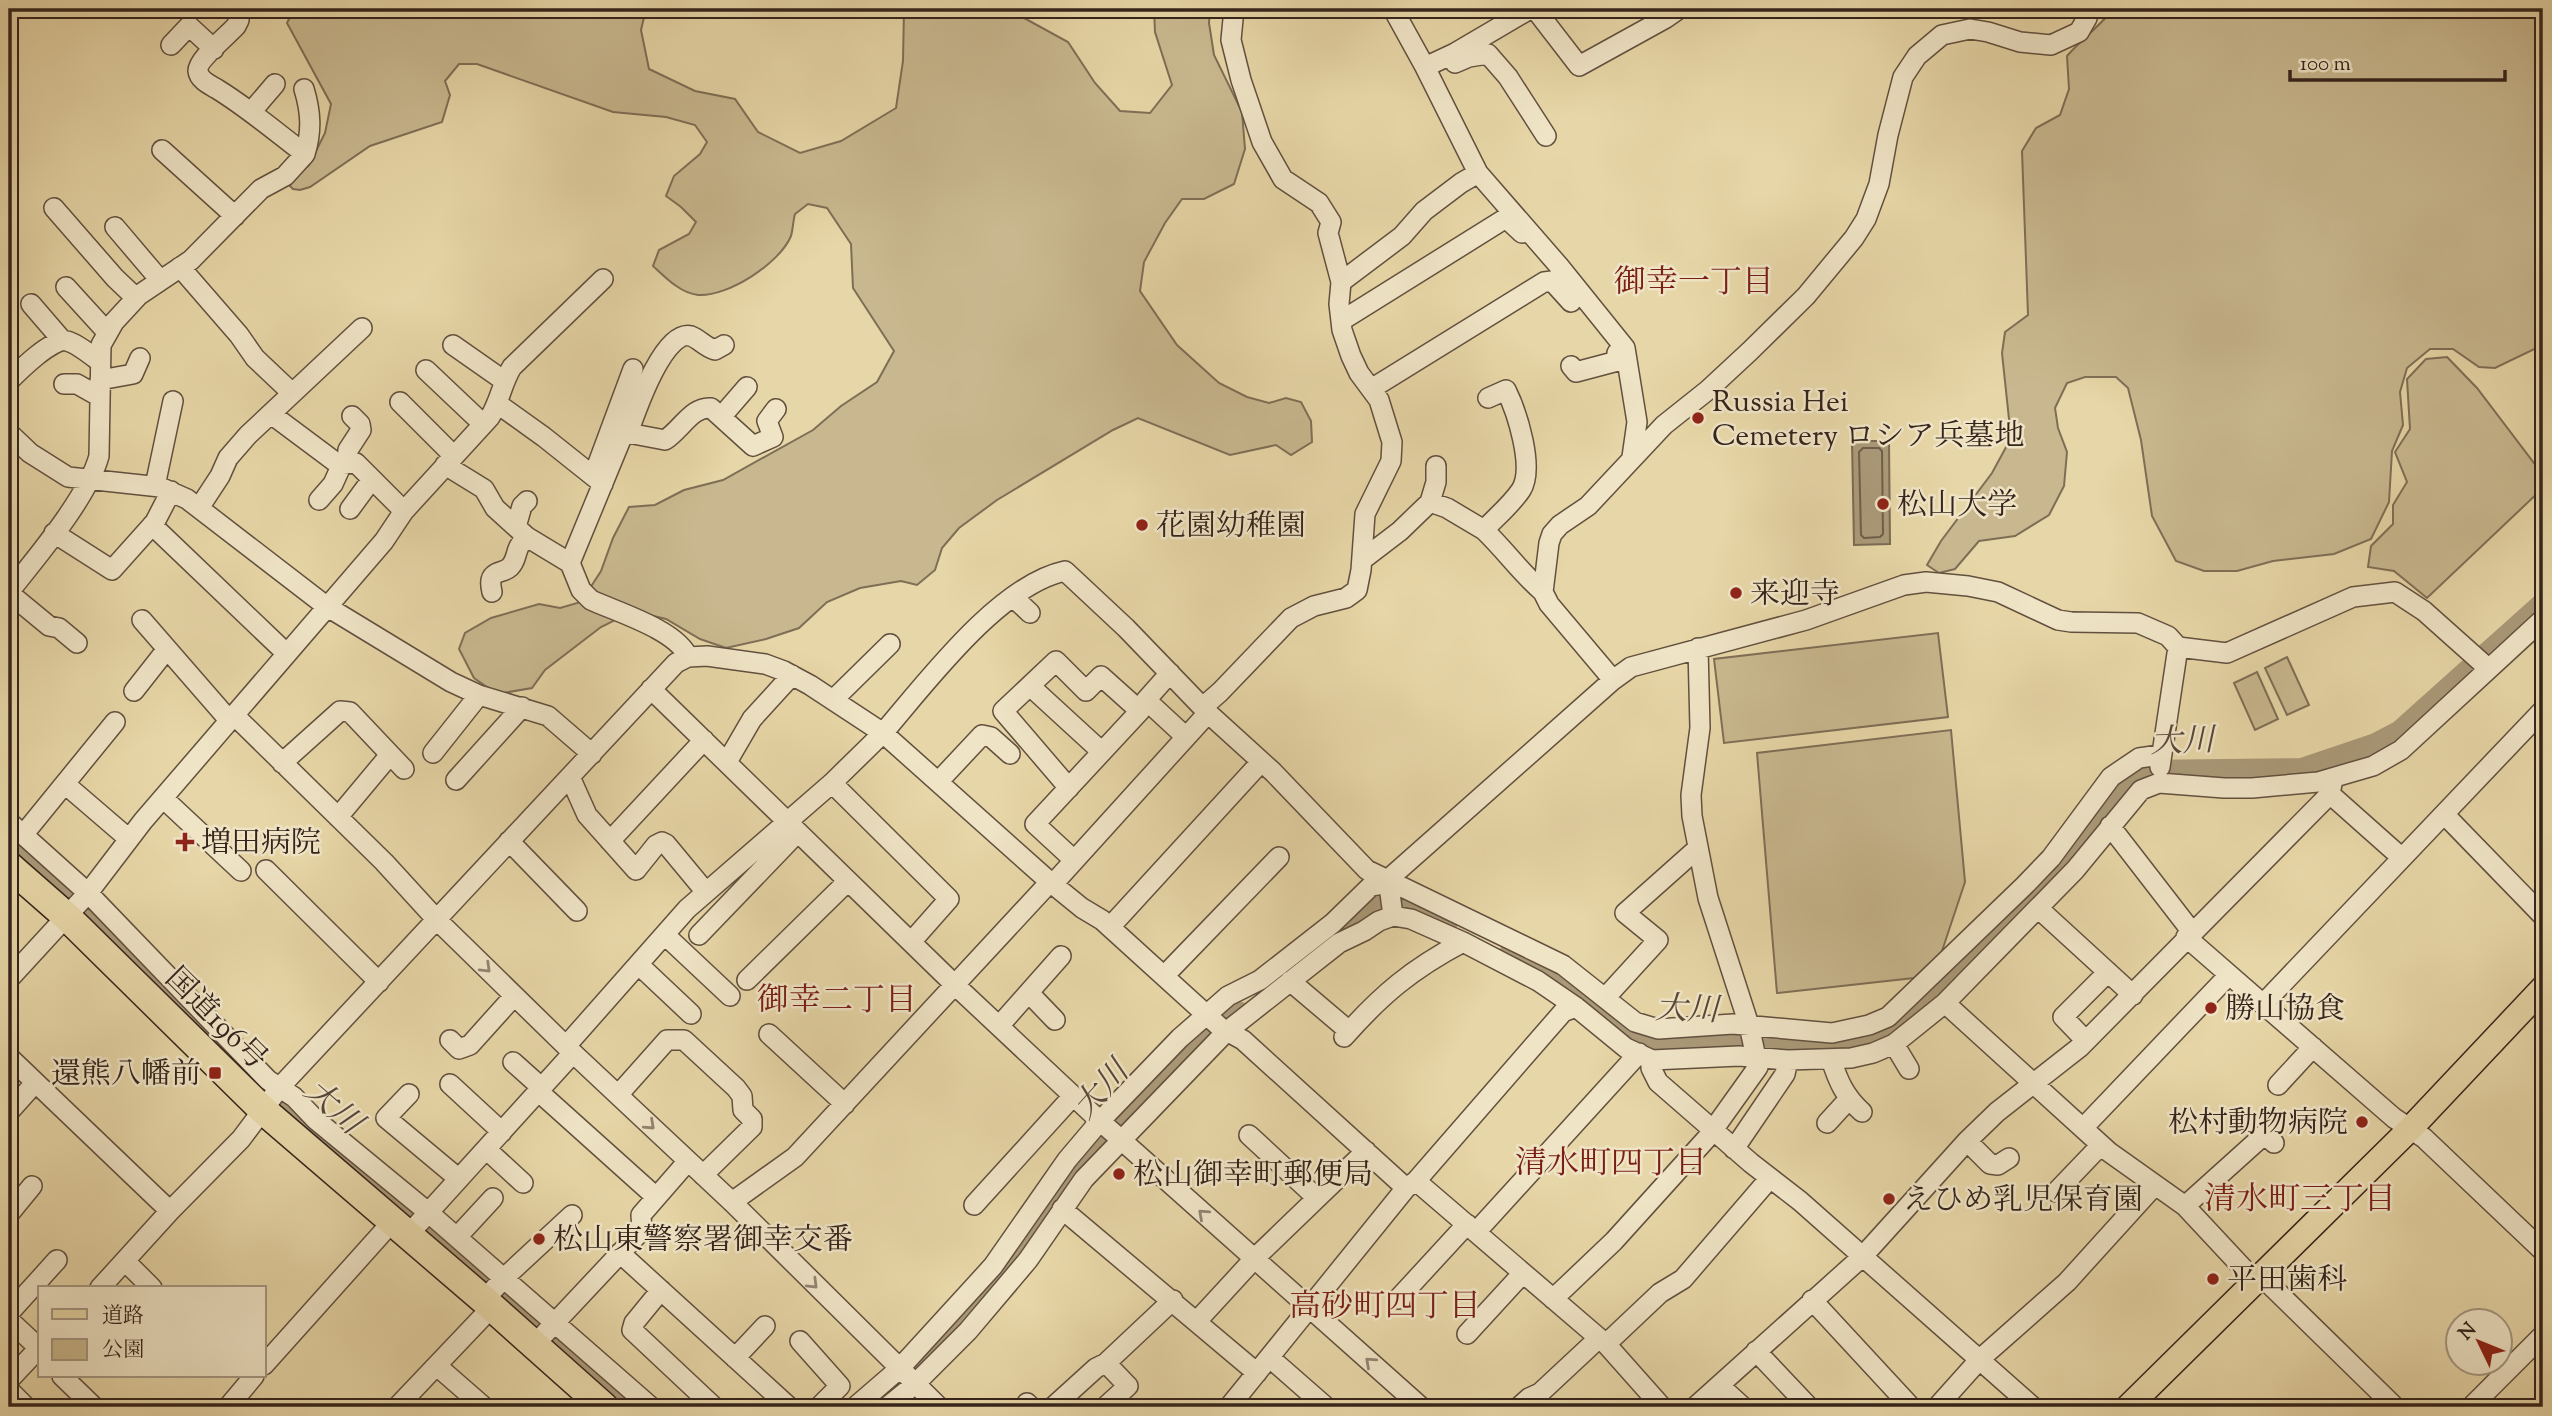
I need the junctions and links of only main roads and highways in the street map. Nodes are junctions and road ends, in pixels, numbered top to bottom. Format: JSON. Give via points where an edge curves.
{"nodes":[{"id":1,"x":9,"y":866,"type":"edge"},
{"id":2,"x":2543,"y":988,"type":"edge"},
{"id":3,"x":604,"y":1407,"type":"edge"},
{"id":4,"x":2128,"y":1407,"type":"edge"}],
"edges":[{"from":1,"to":3,"type":"highway","name":"国道196号","via":[[78,903],[272,1098],[545,1333]]},
{"from":2,"to":4,"type":"main road","via":[[2410,1129]]}]}
